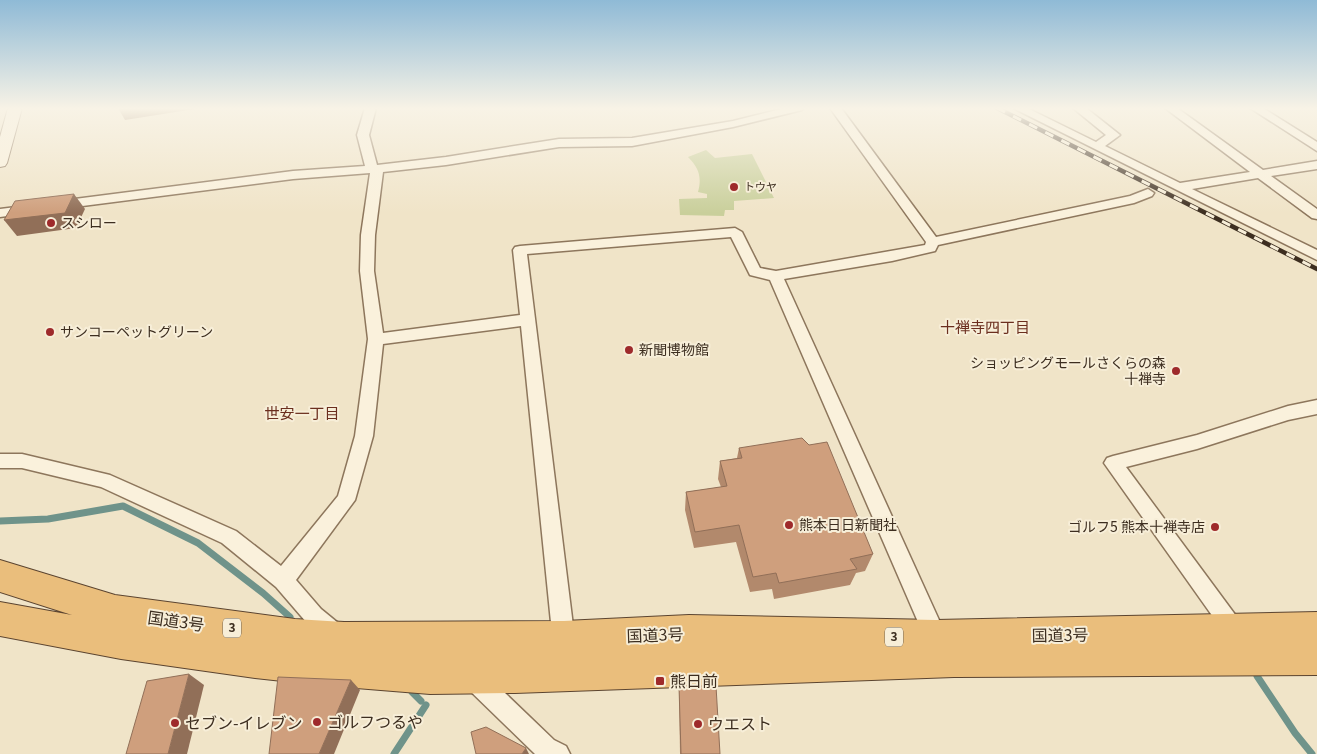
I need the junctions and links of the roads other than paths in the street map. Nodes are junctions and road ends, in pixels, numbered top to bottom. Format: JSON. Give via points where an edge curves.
{"nodes":[{"id":1,"x":5,"y":143,"type":"edge"},
{"id":2,"x":366,"y":143,"type":"edge"},
{"id":3,"x":558,"y":143,"type":"edge"},
{"id":4,"x":861,"y":143,"type":"edge"},
{"id":5,"x":1091,"y":143,"type":"edge"},
{"id":6,"x":1102,"y":143,"type":"edge"},
{"id":7,"x":1219,"y":143,"type":"edge"},
{"id":8,"x":1097,"y":146,"type":"junction"},
{"id":9,"x":0,"y":163,"type":"edge"},
{"id":10,"x":1317,"y":165,"type":"edge"},
{"id":11,"x":374,"y":169,"type":"junction"},
{"id":12,"x":1262,"y":174,"type":"junction"},
{"id":13,"x":1180,"y":187,"type":"junction"},
{"id":14,"x":1148,"y":193,"type":"dead end"},
{"id":15,"x":0,"y":213,"type":"edge"},
{"id":16,"x":1317,"y":215,"type":"edge"},
{"id":17,"x":933,"y":242,"type":"junction"},
{"id":18,"x":1317,"y":256,"type":"edge"},
{"id":19,"x":776,"y":276,"type":"junction"},
{"id":20,"x":526,"y":320,"type":"junction"},
{"id":21,"x":376,"y":339,"type":"junction"},
{"id":22,"x":1317,"y":407,"type":"edge"},
{"id":23,"x":0,"y":461,"type":"edge"},
{"id":24,"x":0,"y":576,"type":"edge"},
{"id":25,"x":282,"y":580,"type":"junction"},
{"id":26,"x":0,"y":618,"type":"edge"},
{"id":27,"x":1317,"y":630,"type":"edge"},
{"id":28,"x":1235,"y":632,"type":"junction"},
{"id":29,"x":936,"y":638,"type":"junction"},
{"id":30,"x":470,"y":639,"type":"junction"},
{"id":31,"x":344,"y":640,"type":"junction"},
{"id":32,"x":564,"y":656,"type":"junction"},
{"id":33,"x":1317,"y":657,"type":"edge"},
{"id":34,"x":470,"y":675,"type":"junction"},
{"id":35,"x":558,"y":754,"type":"edge"}],
"edges":[{"from":1,"to":9,"type":"street"},
{"from":2,"to":11,"type":"street"},
{"from":3,"to":11,"type":"street"},
{"from":4,"to":17,"type":"street"},
{"from":5,"to":8,"type":"street"},
{"from":6,"to":8,"type":"street"},
{"from":7,"to":12,"type":"street"},
{"from":8,"to":13,"type":"street"},
{"from":10,"to":12,"type":"street"},
{"from":11,"to":15,"type":"street","via":[[293,175]]},
{"from":11,"to":21,"type":"street","via":[[367,271]]},
{"from":12,"to":13,"type":"street"},
{"from":12,"to":16,"type":"street"},
{"from":13,"to":18,"type":"street"},
{"from":14,"to":17,"type":"street","via":[[1134,199]]},
{"from":17,"to":19,"type":"street","via":[[930,248],[917,252]]},
{"from":19,"to":20,"type":"street","via":[[754,272],[735,232],[520,250]]},
{"from":19,"to":29,"type":"street"},
{"from":20,"to":21,"type":"street"},
{"from":20,"to":32,"type":"street"},
{"from":21,"to":25,"type":"street","via":[[364,436],[346,500]]},
{"from":22,"to":28,"type":"street","via":[[1112,463]]},
{"from":23,"to":25,"type":"street","via":[[22,461],[104,480],[229,537]]},
{"from":24,"to":31,"type":"highway","name":"国道3号","number":"3","via":[[115,612],[286,636]]},
{"from":25,"to":31,"type":"street","via":[[314,616]]},
{"from":26,"to":34,"type":"highway","name":"国道3号","number":"3","via":[[121,641],[255,660],[319,667]]},
{"from":27,"to":28,"type":"highway","name":"国道3号","number":"3"},
{"from":28,"to":29,"type":"highway","name":"国道3号","number":"3"},
{"from":29,"to":32,"type":"highway","name":"国道3号","number":"3","via":[[689,633]]},
{"from":30,"to":31,"type":"highway","name":"国道3号","number":"3"},
{"from":30,"to":32,"type":"highway","name":"国道3号","number":"3"},
{"from":30,"to":34,"type":"street"},
{"from":32,"to":33,"type":"highway","name":"国道3号","number":"3"},
{"from":32,"to":34,"type":"highway","name":"国道3号","number":"3"},
{"from":34,"to":35,"type":"street","via":[[546,748]]}]}
